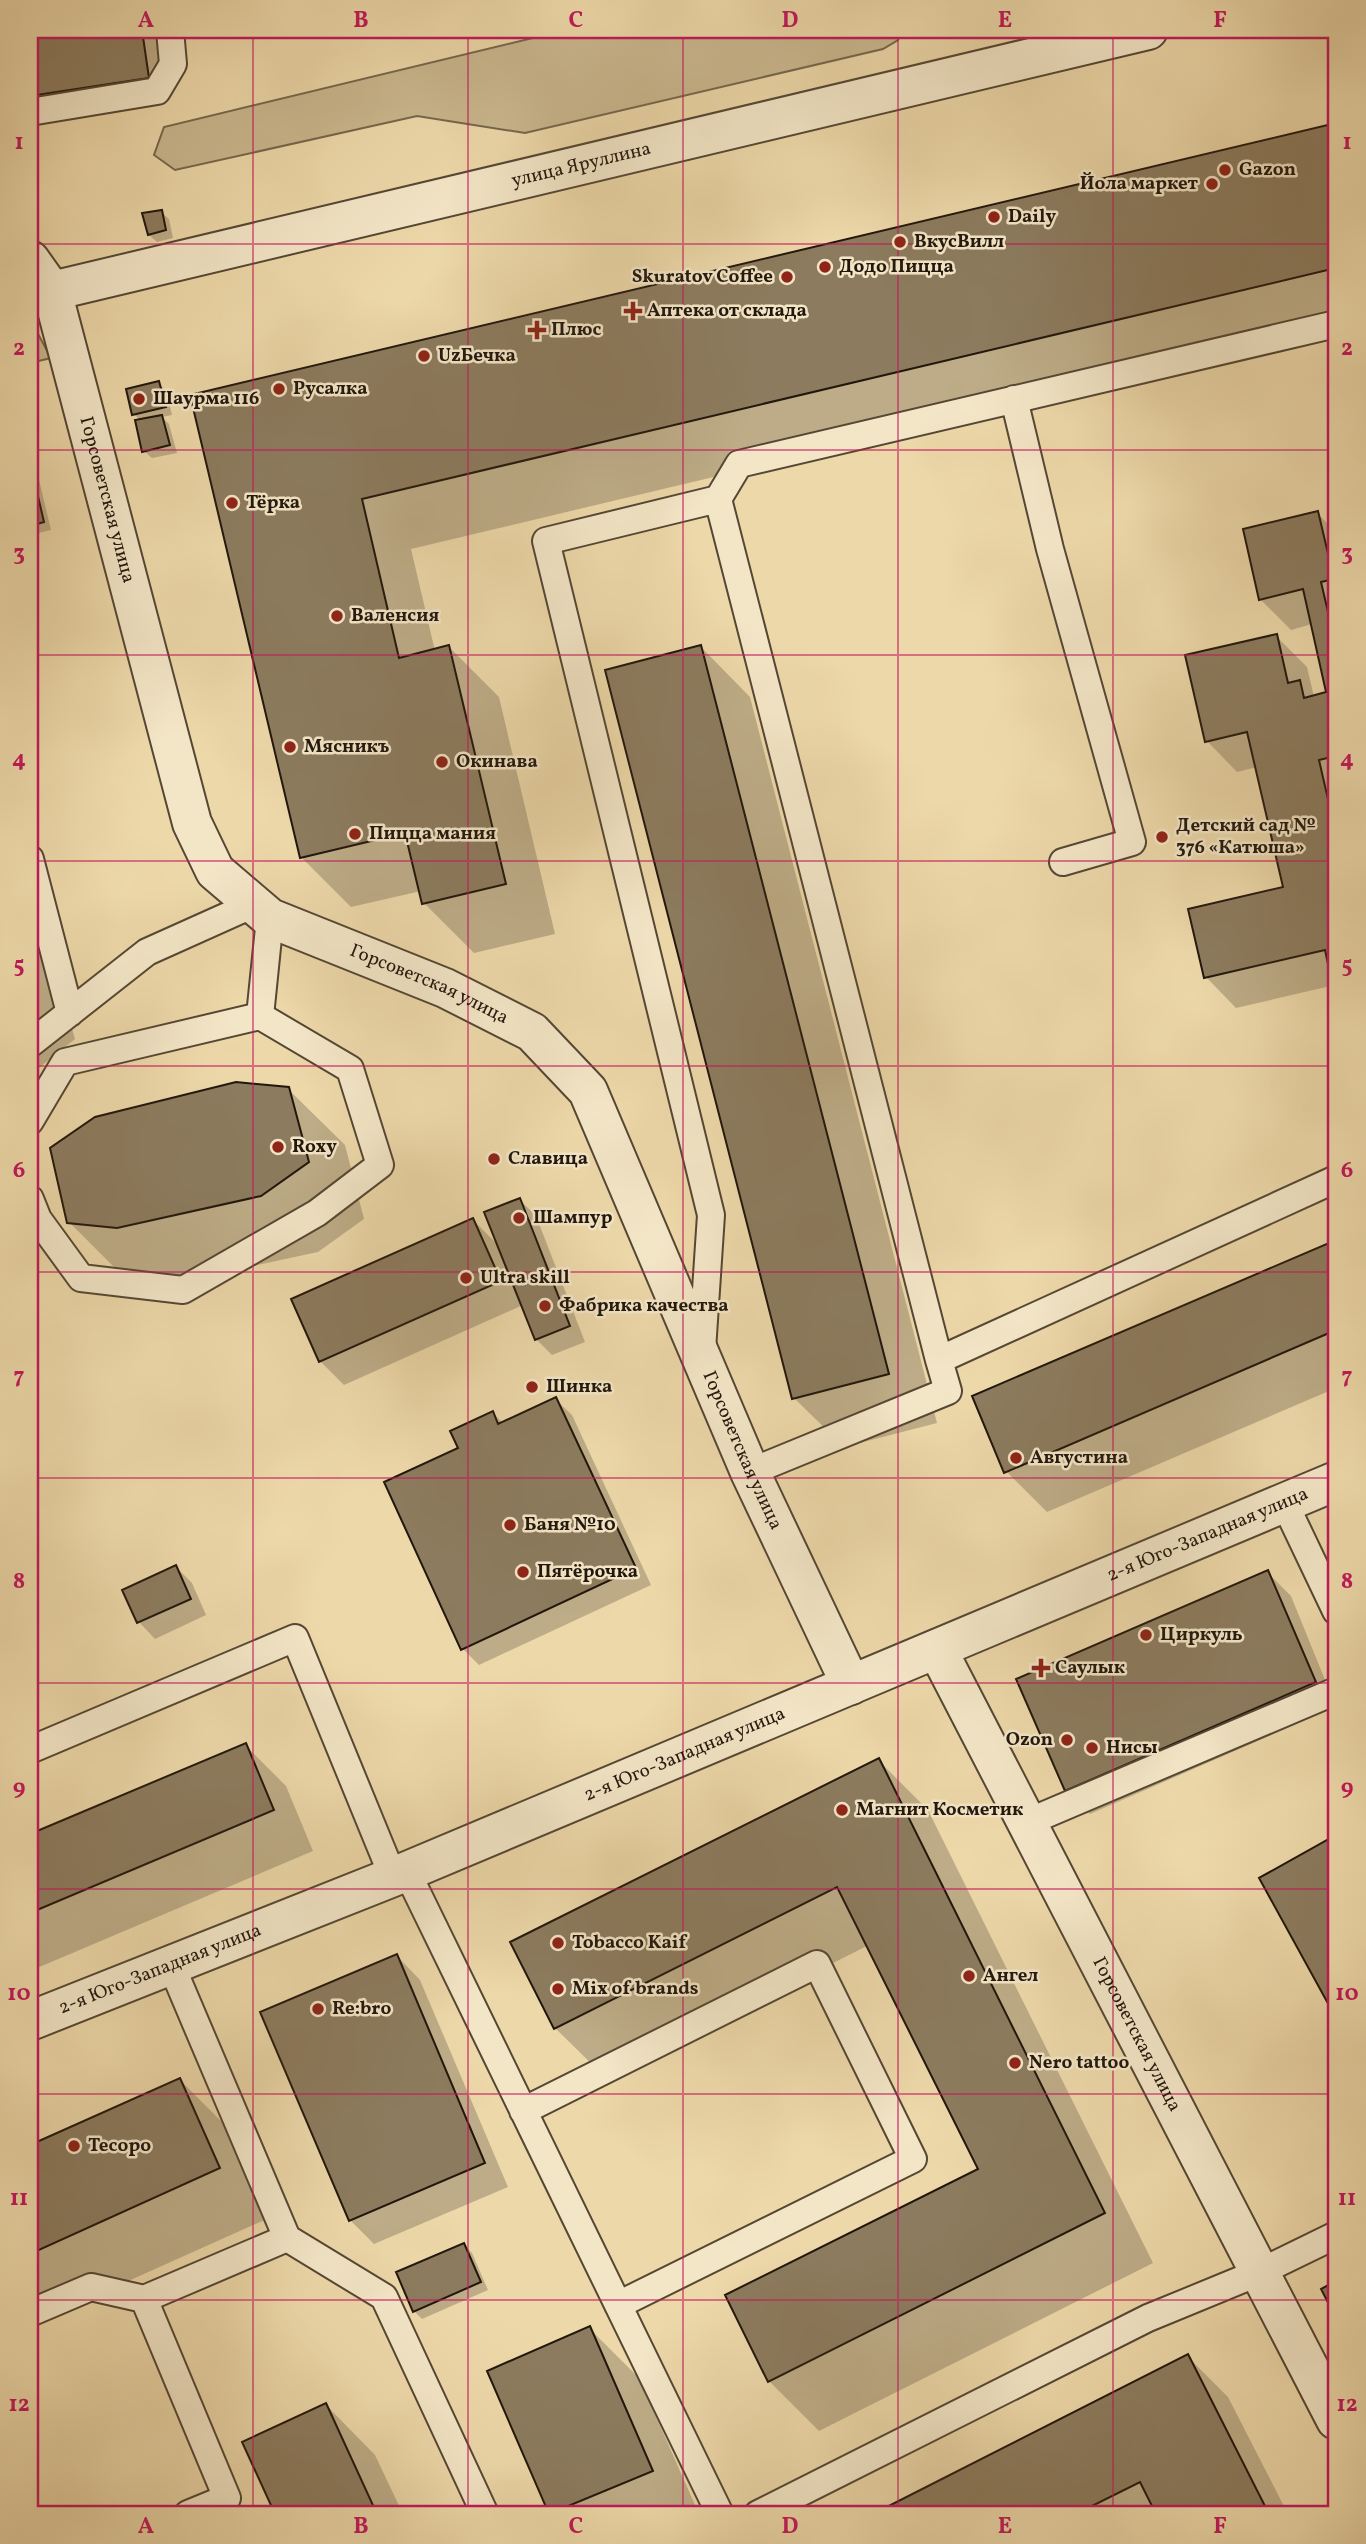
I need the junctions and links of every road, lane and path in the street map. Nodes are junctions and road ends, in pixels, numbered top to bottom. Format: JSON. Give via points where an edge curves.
{"nodes":[{"id":1,"x":170,"y":30,"type":"edge"},
{"id":2,"x":1148,"y":30,"type":"edge"},
{"id":3,"x":1104,"y":35,"type":"edge"},
{"id":4,"x":30,"y":112,"type":"edge"},
{"id":5,"x":30,"y":260,"type":"edge"},
{"id":6,"x":52,"y":291,"type":"junction"},
{"id":7,"x":1336,"y":324,"type":"edge"},
{"id":8,"x":1014,"y":399,"type":"junction"},
{"id":9,"x":718,"y":499,"type":"junction"},
{"id":10,"x":30,"y":859,"type":"edge"},
{"id":11,"x":1063,"y":862,"type":"dead end"},
{"id":12,"x":262,"y":911,"type":"junction"},
{"id":13,"x":70,"y":1013,"type":"junction"},
{"id":14,"x":260,"y":1016,"type":"junction"},
{"id":15,"x":30,"y":1044,"type":"edge"},
{"id":16,"x":30,"y":1121,"type":"edge"},
{"id":17,"x":1336,"y":1180,"type":"edge"},
{"id":18,"x":30,"y":1199,"type":"edge"},
{"id":19,"x":702,"y":1358,"type":"junction"},
{"id":20,"x":939,"y":1360,"type":"junction"},
{"id":21,"x":750,"y":1472,"type":"junction"},
{"id":22,"x":1336,"y":1481,"type":"edge"},
{"id":23,"x":1284,"y":1502,"type":"junction"},
{"id":24,"x":1336,"y":1611,"type":"edge"},
{"id":25,"x":937,"y":1649,"type":"junction"},
{"id":26,"x":851,"y":1685,"type":"junction"},
{"id":27,"x":1336,"y":1691,"type":"edge"},
{"id":28,"x":30,"y":1750,"type":"edge"},
{"id":29,"x":1028,"y":1822,"type":"junction"},
{"id":30,"x":400,"y":1875,"type":"junction"},
{"id":31,"x":172,"y":1967,"type":"junction"},
{"id":32,"x":30,"y":2021,"type":"edge"},
{"id":33,"x":523,"y":2111,"type":"junction"},
{"id":34,"x":1336,"y":2235,"type":"edge"},
{"id":35,"x":286,"y":2238,"type":"junction"},
{"id":36,"x":1260,"y":2272,"type":"junction"},
{"id":37,"x":144,"y":2299,"type":"junction"},
{"id":38,"x":618,"y":2305,"type":"junction"},
{"id":39,"x":30,"y":2313,"type":"edge"},
{"id":40,"x":1336,"y":2420,"type":"edge"},
{"id":41,"x":188,"y":2514,"type":"edge"},
{"id":42,"x":485,"y":2514,"type":"edge"},
{"id":43,"x":720,"y":2514,"type":"edge"},
{"id":44,"x":758,"y":2514,"type":"edge"}],
"edges":[{"from":1,"to":4,"type":"lane","via":[[173,64],[157,90]]},
{"from":2,"to":3,"type":"street","name":"улица Яруллина"},
{"from":3,"to":6,"type":"street","name":"улица Яруллина"},
{"from":5,"to":6,"type":"street"},
{"from":6,"to":12,"type":"street","name":"Горсоветская улица","via":[[192,823],[215,871]]},
{"from":7,"to":8,"type":"lane"},
{"from":8,"to":9,"type":"lane","via":[[739,464]]},
{"from":8,"to":11,"type":"lane","via":[[1132,842]]},
{"from":9,"to":19,"type":"lane","via":[[547,541],[711,1215]]},
{"from":9,"to":20,"type":"lane"},
{"from":10,"to":13,"type":"lane"},
{"from":12,"to":13,"type":"lane","via":[[147,951]]},
{"from":12,"to":14,"type":"lane"},
{"from":12,"to":19,"type":"street","name":"Горсоветская улица","via":[[445,988],[532,1032],[588,1091]]},
{"from":13,"to":15,"type":"lane"},
{"from":14,"to":16,"type":"lane","via":[[65,1062]]},
{"from":14,"to":18,"type":"lane","via":[[350,1069],[380,1165],[317,1213],[183,1290],[81,1278],[38,1219]]},
{"from":17,"to":20,"type":"lane"},
{"from":19,"to":21,"type":"street","name":"Горсоветская улица"},
{"from":20,"to":21,"type":"lane","via":[[948,1391]]},
{"from":21,"to":26,"type":"street","name":"Горсоветская улица"},
{"from":22,"to":23,"type":"street","name":"2-я Юго-Западная улица"},
{"from":23,"to":24,"type":"lane"},
{"from":23,"to":25,"type":"street","name":"2-я Юго-Западная улица"},
{"from":25,"to":26,"type":"street","name":"2-я Юго-Западная улица"},
{"from":25,"to":29,"type":"street","name":"Горсоветская улица"},
{"from":26,"to":30,"type":"street","name":"2-я Юго-Западная улица"},
{"from":27,"to":29,"type":"lane"},
{"from":28,"to":30,"type":"lane","via":[[295,1638]]},
{"from":29,"to":36,"type":"street","name":"Горсоветская улица"},
{"from":30,"to":31,"type":"street","name":"2-я Юго-Западная улица"},
{"from":30,"to":33,"type":"lane"},
{"from":31,"to":32,"type":"street","name":"2-я Юго-Западная улица"},
{"from":31,"to":35,"type":"lane"},
{"from":33,"to":38,"type":"lane"},
{"from":33,"to":38,"type":"lane","via":[[817,1965],[913,2159]]},
{"from":34,"to":36,"type":"lane"},
{"from":35,"to":37,"type":"lane"},
{"from":35,"to":42,"type":"lane","via":[[384,2297]]},
{"from":36,"to":40,"type":"street","name":"Горсоветская улица"},
{"from":36,"to":44,"type":"lane","via":[[1148,2318]]},
{"from":37,"to":39,"type":"lane","via":[[91,2287]]},
{"from":37,"to":41,"type":"lane","via":[[227,2498]]},
{"from":38,"to":43,"type":"lane"}]}
